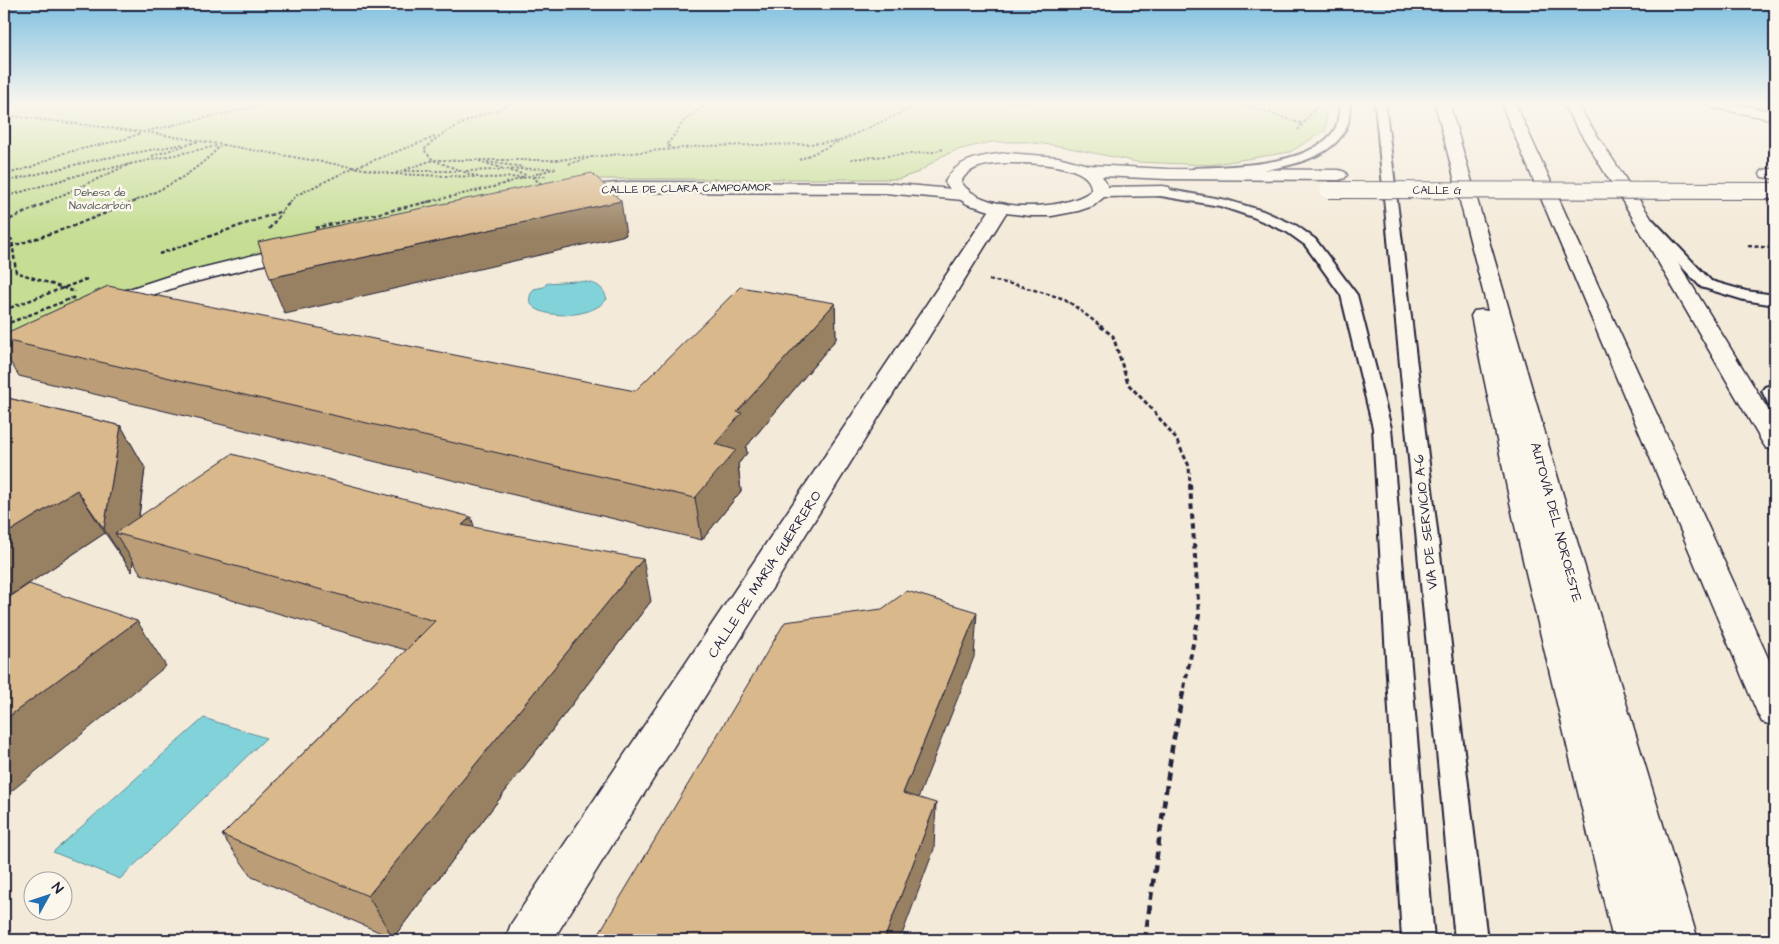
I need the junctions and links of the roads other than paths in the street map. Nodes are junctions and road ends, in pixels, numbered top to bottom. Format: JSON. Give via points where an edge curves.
{"nodes":[{"id":1,"x":1322,"y":147,"type":"edge"},
{"id":2,"x":1385,"y":147,"type":"edge"},
{"id":3,"x":1446,"y":147,"type":"edge"},
{"id":4,"x":1454,"y":147,"type":"edge"},
{"id":5,"x":1527,"y":147,"type":"edge"},
{"id":6,"x":1597,"y":147,"type":"edge"},
{"id":7,"x":1085,"y":170,"type":"junction"},
{"id":8,"x":1167,"y":174,"type":"junction"},
{"id":9,"x":1558,"y":174,"type":"dead end"},
{"id":10,"x":1598,"y":174,"type":"dead end"},
{"id":11,"x":1628,"y":174,"type":"dead end"},
{"id":12,"x":1748,"y":174,"type":"dead end"},
{"id":13,"x":1772,"y":174,"type":"edge"},
{"id":14,"x":955,"y":175,"type":"junction"},
{"id":15,"x":552,"y":182,"type":"edge"},
{"id":16,"x":885,"y":188,"type":"junction"},
{"id":17,"x":1775,"y":190,"type":"edge"},
{"id":18,"x":1153,"y":191,"type":"junction"},
{"id":19,"x":1099,"y":192,"type":"junction"},
{"id":20,"x":963,"y":195,"type":"junction"},
{"id":21,"x":1000,"y":208,"type":"junction"},
{"id":22,"x":1640,"y":215,"type":"junction"},
{"id":23,"x":319,"y":245,"type":"edge"},
{"id":24,"x":1775,"y":300,"type":"edge"},
{"id":25,"x":86,"y":302,"type":"edge"},
{"id":26,"x":1775,"y":390,"type":"edge"},
{"id":27,"x":1775,"y":401,"type":"edge"},
{"id":28,"x":1775,"y":442,"type":"edge"},
{"id":29,"x":1775,"y":712,"type":"edge"},
{"id":30,"x":527,"y":940,"type":"edge"},
{"id":31,"x":1418,"y":940,"type":"edge"},
{"id":32,"x":1471,"y":940,"type":"edge"},
{"id":33,"x":1636,"y":940,"type":"edge"},
{"id":34,"x":1676,"y":940,"type":"edge"}],
"edges":[{"from":1,"to":8,"type":"lane","via":[[1304,157],[1260,166]]},
{"from":2,"to":32,"type":"lane","name":"VÍA DE SERVICIO A-6"},
{"from":3,"to":33,"type":"main road","via":[[1442,151],[1444,160],[1530,526]]},
{"from":4,"to":34,"type":"main road","name":"AUTOVÍA DEL NOROESTE"},
{"from":5,"to":29,"type":"main road"},
{"from":6,"to":22,"type":"main road"},
{"from":7,"to":8,"type":"main road","name":"CALLE G"},
{"from":7,"to":14,"type":"main road","name":"CALLE G","via":[[1049,160],[1007,158],[974,163]]},
{"from":7,"to":19,"type":"main road","via":[[1098,181]]},
{"from":8,"to":9,"type":"main road","name":"CALLE G"},
{"from":10,"to":11,"type":"main road"},
{"from":12,"to":13,"type":"main road"},
{"from":14,"to":16,"type":"main road","name":"CALLE DE CLARA CAMPOAMOR"},
{"from":14,"to":20,"type":"main road","via":[[953,182]]},
{"from":15,"to":16,"type":"main road","name":"CALLE DE CLARA CAMPOAMOR","via":[[630,187]]},
{"from":16,"to":20,"type":"main road","name":"CALLE DE CLARA CAMPOAMOR"},
{"from":17,"to":18,"type":"main road","name":"CALLE G","bridge":true},
{"from":18,"to":19,"type":"main road","name":"CALLE G"},
{"from":18,"to":31,"type":"lane","via":[[1222,203],[1292,229],[1310,242],[1349,295],[1382,428]]},
{"from":19,"to":21,"type":"main road","name":"CALLE DE CLARA CAMPOAMOR","via":[[1088,201],[1060,209]]},
{"from":20,"to":21,"type":"main road","name":"CALLE DE CLARA CAMPOAMOR"},
{"from":21,"to":30,"type":"main road","name":"CALLE DE MARÍA GUERRERO"},
{"from":22,"to":24,"type":"lane","via":[[1706,284]]},
{"from":22,"to":28,"type":"main road"},
{"from":23,"to":25,"type":"main road"},
{"from":26,"to":27,"type":"lane","via":[[1771,391]]}]}
